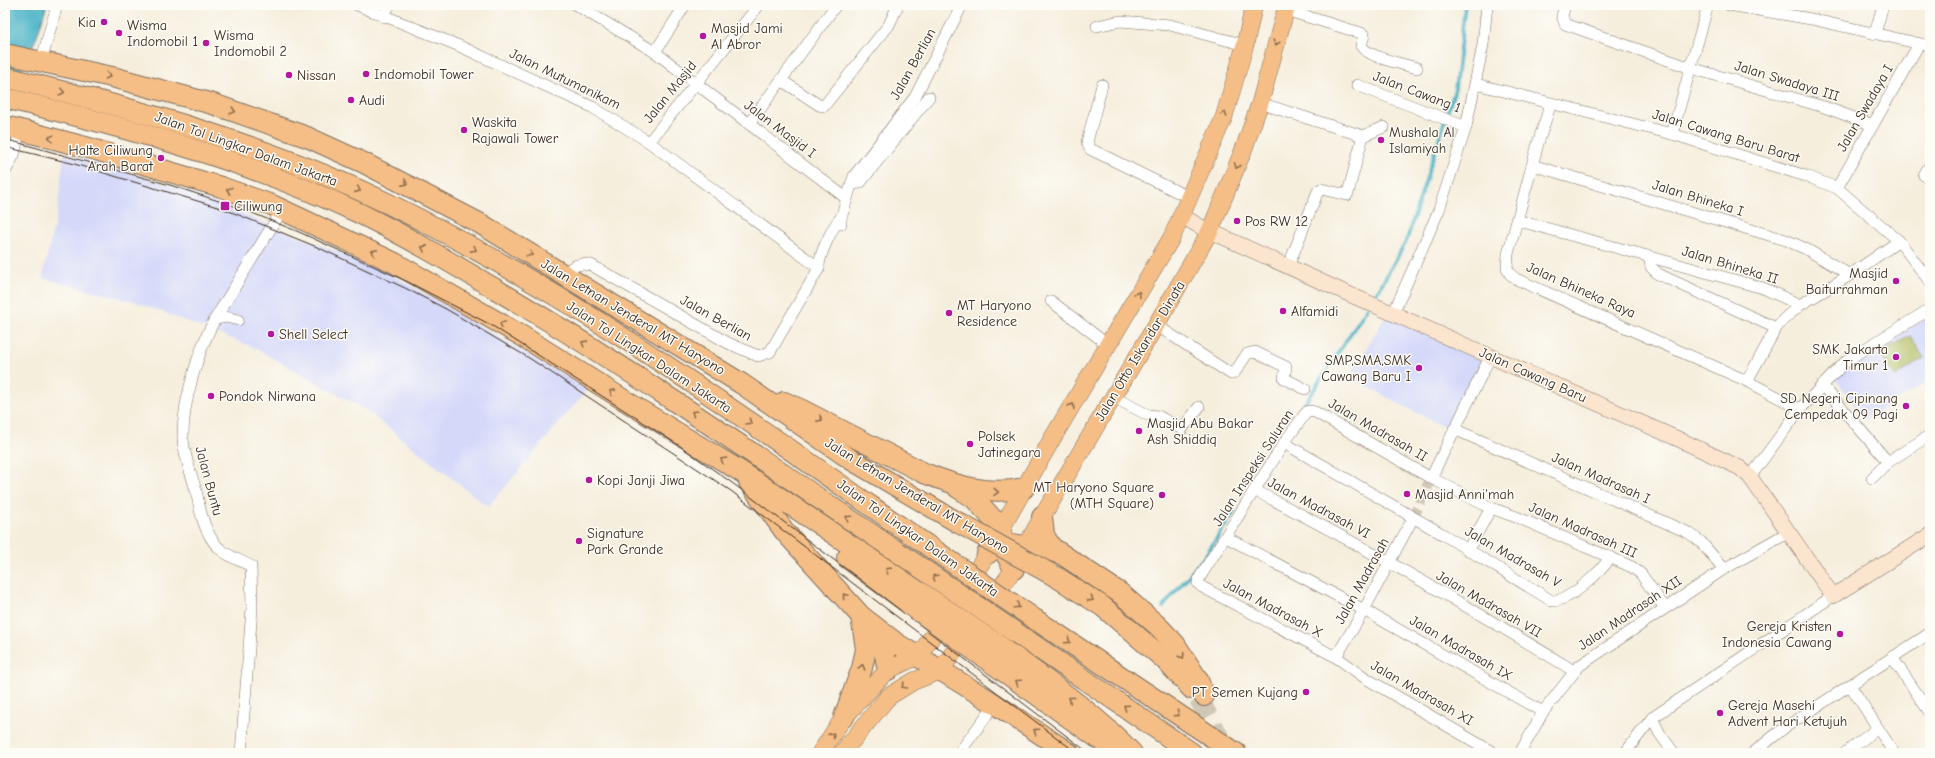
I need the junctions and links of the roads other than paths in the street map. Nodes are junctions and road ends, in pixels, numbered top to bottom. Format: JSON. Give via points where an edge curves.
{"nodes":[{"id":1,"x":56,"y":5,"type":"edge"},
{"id":2,"x":357,"y":5,"type":"edge"},
{"id":3,"x":389,"y":5,"type":"edge"},
{"id":4,"x":576,"y":5,"type":"edge"},
{"id":5,"x":685,"y":5,"type":"edge"},
{"id":6,"x":759,"y":5,"type":"edge"},
{"id":7,"x":836,"y":5,"type":"edge"},
{"id":8,"x":898,"y":5,"type":"edge"},
{"id":9,"x":962,"y":5,"type":"edge"},
{"id":10,"x":1254,"y":5,"type":"edge"},
{"id":11,"x":1486,"y":5,"type":"edge"},
{"id":12,"x":1565,"y":5,"type":"edge"},
{"id":13,"x":1708,"y":5,"type":"edge"},
{"id":14,"x":1729,"y":5,"type":"edge"},
{"id":15,"x":1883,"y":5,"type":"edge"},
{"id":16,"x":1286,"y":8,"type":"edge"},
{"id":17,"x":1760,"y":8,"type":"edge"},
{"id":18,"x":384,"y":17,"type":"junction"},
{"id":19,"x":1097,"y":26,"type":"dead end"},
{"id":20,"x":1875,"y":34,"type":"junction"},
{"id":21,"x":1919,"y":44,"type":"junction"},
{"id":22,"x":1246,"y":45,"type":"junction"},
{"id":23,"x":1930,"y":46,"type":"edge"},
{"id":24,"x":654,"y":52,"type":"junction"},
{"id":25,"x":5,"y":54,"type":"edge"},
{"id":26,"x":35,"y":61,"type":"junction"},
{"id":27,"x":1417,"y":68,"type":"dead end"},
{"id":28,"x":1691,"y":68,"type":"junction"},
{"id":29,"x":5,"y":77,"type":"edge"},
{"id":30,"x":781,"y":80,"type":"junction"},
{"id":31,"x":696,"y":84,"type":"junction"},
{"id":32,"x":1476,"y":84,"type":"junction"},
{"id":33,"x":1102,"y":85,"type":"dead end"},
{"id":34,"x":1357,"y":85,"type":"dead end"},
{"id":35,"x":915,"y":97,"type":"junction"},
{"id":36,"x":12,"y":100,"type":"edge"},
{"id":37,"x":1260,"y":103,"type":"junction"},
{"id":38,"x":1551,"y":103,"type":"junction"},
{"id":39,"x":749,"y":124,"type":"junction"},
{"id":40,"x":1873,"y":125,"type":"junction"},
{"id":41,"x":1384,"y":127,"type":"dead end"},
{"id":42,"x":1466,"y":127,"type":"junction"},
{"id":43,"x":14,"y":128,"type":"edge"},
{"id":44,"x":1672,"y":134,"type":"junction"},
{"id":45,"x":1363,"y":136,"type":"junction"},
{"id":46,"x":649,"y":142,"type":"junction"},
{"id":47,"x":1930,"y":165,"type":"edge"},
{"id":48,"x":1532,"y":166,"type":"junction"},
{"id":49,"x":5,"y":172,"type":"edge"},
{"id":50,"x":1927,"y":178,"type":"edge"},
{"id":51,"x":851,"y":184,"type":"junction"},
{"id":52,"x":1837,"y":188,"type":"junction"},
{"id":53,"x":846,"y":198,"type":"junction"},
{"id":54,"x":1190,"y":198,"type":"junction"},
{"id":55,"x":282,"y":210,"type":"junction"},
{"id":56,"x":1182,"y":216,"type":"junction"},
{"id":57,"x":1516,"y":220,"type":"junction"},
{"id":58,"x":1210,"y":231,"type":"junction"},
{"id":59,"x":1899,"y":241,"type":"junction"},
{"id":60,"x":1649,"y":256,"type":"junction"},
{"id":61,"x":819,"y":267,"type":"junction"},
{"id":62,"x":1288,"y":267,"type":"junction"},
{"id":63,"x":564,"y":275,"type":"junction"},
{"id":64,"x":1850,"y":275,"type":"junction"},
{"id":65,"x":1930,"y":282,"type":"edge"},
{"id":66,"x":1051,"y":301,"type":"dead end"},
{"id":67,"x":1800,"y":305,"type":"junction"},
{"id":68,"x":1930,"y":310,"type":"edge"},
{"id":69,"x":1393,"y":314,"type":"junction"},
{"id":70,"x":215,"y":319,"type":"junction"},
{"id":71,"x":238,"y":320,"type":"dead end"},
{"id":72,"x":1156,"y":325,"type":"junction"},
{"id":73,"x":1776,"y":328,"type":"junction"},
{"id":74,"x":1108,"y":345,"type":"junction"},
{"id":75,"x":1490,"y":357,"type":"junction"},
{"id":76,"x":1748,"y":381,"type":"junction"},
{"id":77,"x":1822,"y":385,"type":"junction"},
{"id":78,"x":1305,"y":389,"type":"dead end"},
{"id":79,"x":758,"y":395,"type":"junction"},
{"id":80,"x":1113,"y":397,"type":"junction"},
{"id":81,"x":1200,"y":407,"type":"dead end"},
{"id":82,"x":1800,"y":409,"type":"junction"},
{"id":83,"x":1308,"y":411,"type":"joint"},
{"id":84,"x":1454,"y":429,"type":"junction"},
{"id":85,"x":1930,"y":435,"type":"edge"},
{"id":86,"x":1284,"y":443,"type":"junction"},
{"id":87,"x":1888,"y":462,"type":"junction"},
{"id":88,"x":740,"y":471,"type":"junction"},
{"id":89,"x":1750,"y":477,"type":"junction"},
{"id":90,"x":1431,"y":478,"type":"junction"},
{"id":91,"x":1872,"y":478,"type":"dead end"},
{"id":92,"x":944,"y":481,"type":"junction"},
{"id":93,"x":1024,"y":488,"type":"junction"},
{"id":94,"x":1254,"y":490,"type":"junction"},
{"id":95,"x":1490,"y":508,"type":"junction"},
{"id":96,"x":1042,"y":517,"type":"junction"},
{"id":97,"x":1413,"y":518,"type":"junction"},
{"id":98,"x":1788,"y":532,"type":"junction"},
{"id":99,"x":1930,"y":535,"type":"edge"},
{"id":100,"x":1226,"y":537,"type":"junction"},
{"id":101,"x":997,"y":542,"type":"junction"},
{"id":102,"x":1027,"y":546,"type":"junction"},
{"id":103,"x":1468,"y":550,"type":"junction"},
{"id":104,"x":1061,"y":554,"type":"junction"},
{"id":105,"x":1611,"y":557,"type":"junction"},
{"id":106,"x":1389,"y":564,"type":"junction"},
{"id":107,"x":1014,"y":569,"type":"junction"},
{"id":108,"x":1724,"y":569,"type":"junction"},
{"id":109,"x":1198,"y":582,"type":"joint"},
{"id":110,"x":1833,"y":596,"type":"junction"},
{"id":111,"x":1665,"y":608,"type":"junction"},
{"id":112,"x":1364,"y":610,"type":"junction"},
{"id":113,"x":861,"y":616,"type":"junction"},
{"id":114,"x":880,"y":631,"type":"junction"},
{"id":115,"x":1930,"y":633,"type":"edge"},
{"id":116,"x":997,"y":655,"type":"junction"},
{"id":117,"x":918,"y":656,"type":"junction"},
{"id":118,"x":1892,"y":657,"type":"junction"},
{"id":119,"x":1336,"y":658,"type":"junction"},
{"id":120,"x":888,"y":670,"type":"junction"},
{"id":121,"x":940,"y":670,"type":"junction"},
{"id":122,"x":1574,"y":671,"type":"junction"},
{"id":123,"x":1850,"y":685,"type":"junction"},
{"id":124,"x":995,"y":704,"type":"junction"},
{"id":125,"x":1543,"y":712,"type":"junction"},
{"id":126,"x":1930,"y":713,"type":"edge"},
{"id":127,"x":844,"y":717,"type":"junction"},
{"id":128,"x":1652,"y":718,"type":"junction"},
{"id":129,"x":1878,"y":728,"type":"junction"},
{"id":130,"x":241,"y":753,"type":"edge"},
{"id":131,"x":820,"y":753,"type":"edge"},
{"id":132,"x":842,"y":753,"type":"edge"},
{"id":133,"x":959,"y":753,"type":"edge"},
{"id":134,"x":1069,"y":753,"type":"edge"},
{"id":135,"x":1118,"y":753,"type":"edge"},
{"id":136,"x":1132,"y":753,"type":"edge"},
{"id":137,"x":1192,"y":753,"type":"edge"},
{"id":138,"x":1236,"y":753,"type":"edge"},
{"id":139,"x":1494,"y":753,"type":"edge"},
{"id":140,"x":1520,"y":753,"type":"edge"},
{"id":141,"x":1625,"y":753,"type":"edge"},
{"id":142,"x":1674,"y":753,"type":"edge"},
{"id":143,"x":1753,"y":753,"type":"edge"},
{"id":144,"x":1845,"y":753,"type":"edge"},
{"id":145,"x":1894,"y":753,"type":"edge"}],
"edges":[{"from":1,"to":26,"type":"street"},
{"from":2,"to":18,"type":"street","name":"Jalan Mutumanikam"},
{"from":3,"to":18,"type":"street"},
{"from":4,"to":24,"type":"street","name":"Jalan Masjid I"},
{"from":5,"to":24,"type":"street"},
{"from":6,"to":31,"type":"street","name":"Jalan Masjid"},
{"from":7,"to":30,"type":"street"},
{"from":8,"to":30,"type":"street","via":[[889,26],[824,106]]},
{"from":9,"to":35,"type":"street","name":"Jalan Berlian"},
{"from":10,"to":22,"type":"main road"},
{"from":11,"to":32,"type":"street","via":[[1483,45]]},
{"from":12,"to":28,"type":"street","name":"Jalan Swadaya III","via":[[1562,16],[1565,24]]},
{"from":13,"to":28,"type":"street"},
{"from":14,"to":17,"type":"street"},
{"from":15,"to":20,"type":"street"},
{"from":16,"to":27,"type":"street","via":[[1362,33],[1364,50]]},
{"from":16,"to":37,"type":"main road","name":"Jalan Otto Iskandar Dinata","one_way":true},
{"from":17,"to":20,"type":"street"},
{"from":18,"to":46,"type":"street","name":"Jalan Mutumanikam","via":[[457,45],[592,107]]},
{"from":19,"to":22,"type":"street","via":[[1120,21],[1170,25]]},
{"from":20,"to":21,"type":"street"},
{"from":21,"to":23,"type":"street"},
{"from":21,"to":40,"type":"street","name":"Jalan Swadaya I"},
{"from":54,"to":22,"type":"main road","one_way":true,"via":[[1224,117]]},
{"from":24,"to":31,"type":"street","name":"Jalan Masjid I"},
{"from":25,"to":26,"type":"highway","name":"Jalan Letnan Jenderal MT Haryono"},
{"from":26,"to":63,"type":"highway","name":"Jalan Letnan Jenderal MT Haryono","one_way":true,"via":[[213,104],[307,137],[462,213]]},
{"from":28,"to":40,"type":"street","name":"Jalan Swadaya III","via":[[1824,107]]},
{"from":28,"to":44,"type":"street"},
{"from":29,"to":138,"type":"highway","name":"Jalan Tol Lingkar Dalam Jakarta","one_way":true,"bridge":true,"via":[[168,120],[310,169],[389,204],[528,279],[665,366],[1036,620]]},
{"from":30,"to":39,"type":"street"},
{"from":31,"to":39,"type":"street","name":"Jalan Masjid I"},
{"from":31,"to":46,"type":"street","name":"Jalan Masjid"},
{"from":32,"to":38,"type":"street","name":"Jalan Cawang Baru Barat"},
{"from":32,"to":42,"type":"street"},
{"from":33,"to":54,"type":"street","via":[[1087,142],[1090,149]]},
{"from":34,"to":42,"type":"street","name":"Jalan Cawang 1"},
{"from":35,"to":51,"type":"street","name":"Jalan Berlian","via":[[854,176]]},
{"from":35,"to":51,"type":"street","via":[[927,100],[860,182]]},
{"from":137,"to":36,"type":"highway","name":"Jalan Tol Lingkar Dalam Jakarta","one_way":true,"bridge":true,"via":[[660,391],[434,253],[358,213],[274,177],[112,125]]},
{"from":37,"to":45,"type":"street"},
{"from":37,"to":58,"type":"main road","name":"Jalan Otto Iskandar Dinata","one_way":true},
{"from":38,"to":44,"type":"street","name":"Jalan Cawang Baru Barat"},
{"from":38,"to":48,"type":"street","name":"Jalan Bhineka Raya"},
{"from":39,"to":53,"type":"street","name":"Jalan Masjid I"},
{"from":40,"to":52,"type":"street","name":"Jalan Swadaya I"},
{"from":41,"to":45,"type":"street"},
{"from":42,"to":69,"type":"street","via":[[1439,210]]},
{"from":43,"to":49,"type":"street","via":[[14,155]]},
{"from":55,"to":43,"type":"highway","one_way":true,"via":[[221,187]]},
{"from":44,"to":52,"type":"street","name":"Jalan Cawang Baru Barat"},
{"from":45,"to":62,"type":"street","via":[[1347,195],[1321,189],[1318,191]]},
{"from":46,"to":61,"type":"street","name":"Jalan Mutumanikam"},
{"from":47,"to":50,"type":"street"},
{"from":48,"to":57,"type":"street","name":"Jalan Bhineka Raya"},
{"from":48,"to":64,"type":"street","name":"Jalan Bhineka I","via":[[1786,240]]},
{"from":51,"to":53,"type":"street","name":"Jalan Berlian"},
{"from":52,"to":59,"type":"street","name":"Jalan Cawang Baru Barat"},
{"from":53,"to":61,"type":"street","name":"Jalan Berlian","via":[[841,224],[822,266]]},
{"from":54,"to":56,"type":"main road"},
{"from":55,"to":70,"type":"street"},
{"from":88,"to":55,"type":"highway","one_way":true,"via":[[482,312],[395,263]]},
{"from":56,"to":58,"type":"street","name":"Jalan Cawang Baru"},
{"from":74,"to":56,"type":"main road","one_way":true},
{"from":57,"to":60,"type":"street","name":"Jalan Bhineka II"},
{"from":57,"to":76,"type":"street","name":"Jalan Bhineka Raya","via":[[1508,254],[1508,268],[1516,279]]},
{"from":58,"to":62,"type":"street","name":"Jalan Cawang Baru"},
{"from":58,"to":72,"type":"main road","name":"Jalan Otto Iskandar Dinata"},
{"from":59,"to":64,"type":"street"},
{"from":59,"to":65,"type":"street","name":"Jalan Cawang Baru Barat"},
{"from":60,"to":67,"type":"street","name":"Jalan Bhineka II","via":[[1763,288]]},
{"from":60,"to":73,"type":"street","via":[[1651,267],[1658,274]]},
{"from":61,"to":63,"type":"street","name":"Jalan Berlian","via":[[770,352],[758,356],[728,344],[592,265],[580,263],[570,267]]},
{"from":62,"to":69,"type":"street","name":"Jalan Cawang Baru"},
{"from":63,"to":79,"type":"highway","name":"Jalan Letnan Jenderal MT Haryono"},
{"from":64,"to":67,"type":"street"},
{"from":66,"to":74,"type":"street"},
{"from":67,"to":73,"type":"street"},
{"from":68,"to":77,"type":"street","via":[[1847,360]]},
{"from":69,"to":75,"type":"street","name":"Jalan Cawang Baru"},
{"from":70,"to":71,"type":"street","via":[[226,317]]},
{"from":70,"to":130,"type":"street","name":"Jalan Buntu","via":[[206,335],[190,388],[184,415],[183,440],[199,510],[209,533],[219,548],[251,566],[252,608]]},
{"from":72,"to":78,"type":"street","via":[[1231,374],[1246,354],[1255,352],[1286,367],[1284,378]]},
{"from":72,"to":80,"type":"main road","name":"Jalan Otto Iskandar Dinata"},
{"from":73,"to":76,"type":"street"},
{"from":93,"to":74,"type":"main road","one_way":true},
{"from":75,"to":84,"type":"street"},
{"from":75,"to":89,"type":"street","name":"Jalan Cawang Baru","via":[[1676,438],[1740,468]]},
{"from":76,"to":82,"type":"street","name":"Jalan Bhineka Raya"},
{"from":77,"to":82,"type":"street"},
{"from":77,"to":87,"type":"street"},
{"from":79,"to":92,"type":"highway","one_way":true,"via":[[802,410]]},
{"from":79,"to":104,"type":"highway","name":"Jalan Letnan Jenderal MT Haryono","bridge":true,"via":[[850,459],[1058,578],[1102,606],[1145,642],[1201,698],[1198,680],[1175,644],[1158,626],[1120,593]]},
{"from":80,"to":81,"type":"street","via":[[1182,429]]},
{"from":80,"to":96,"type":"main road","name":"Jalan Otto Iskandar Dinata"},
{"from":82,"to":89,"type":"street"},
{"from":83,"to":86,"type":"street","name":"Jalan Inspeksi Saluran"},
{"from":83,"to":90,"type":"street","name":"Jalan Madrasah II","via":[[1315,412]]},
{"from":84,"to":90,"type":"street"},
{"from":84,"to":108,"type":"street","name":"Jalan Madrasah I","via":[[1689,533],[1701,542]]},
{"from":85,"to":87,"type":"street"},
{"from":86,"to":94,"type":"street","name":"Jalan Inspeksi Saluran"},
{"from":86,"to":97,"type":"street","name":"Jalan Madrasah V"},
{"from":87,"to":91,"type":"street"},
{"from":113,"to":88,"type":"highway","one_way":true,"via":[[785,532]]},
{"from":116,"to":88,"type":"highway","one_way":true,"bridge":true},
{"from":89,"to":98,"type":"street","name":"Jalan Cawang Baru"},
{"from":90,"to":95,"type":"street","name":"Jalan Madrasah III"},
{"from":92,"to":93,"type":"highway","one_way":true,"via":[[987,492]]},
{"from":92,"to":101,"type":"highway","via":[[974,498]]},
{"from":93,"to":101,"type":"main road"},
{"from":94,"to":100,"type":"street","name":"Jalan Inspeksi Saluran"},
{"from":94,"to":106,"type":"street","name":"Jalan Madrasah VI"},
{"from":95,"to":103,"type":"street"},
{"from":95,"to":105,"type":"street","name":"Jalan Madrasah III"},
{"from":96,"to":102,"type":"main road","name":"Jalan Otto Iskandar Dinata"},
{"from":96,"to":104,"type":"highway","via":[[1044,535],[1051,547]]},
{"from":97,"to":103,"type":"street","name":"Jalan Madrasah V"},
{"from":97,"to":106,"type":"street","name":"Jalan Madrasah"},
{"from":98,"to":108,"type":"street","name":"Jalan Madrasah XII"},
{"from":98,"to":110,"type":"street","name":"Jalan Cawang Baru"},
{"from":99,"to":110,"type":"street"},
{"from":100,"to":109,"type":"street","name":"Jalan Inspeksi Saluran"},
{"from":100,"to":112,"type":"street","name":"Jalan Madrasah IX"},
{"from":101,"to":102,"type":"highway"},
{"from":101,"to":107,"type":"highway"},
{"from":101,"to":117,"type":"main road"},
{"from":102,"to":104,"type":"highway"},
{"from":102,"to":107,"type":"main road","name":"Jalan Otto Iskandar Dinata"},
{"from":103,"to":105,"type":"street","name":"Jalan Madrasah V","via":[[1555,601],[1599,574]]},
{"from":105,"to":111,"type":"street","name":"Jalan Madrasah III","via":[[1641,574]]},
{"from":106,"to":112,"type":"street","name":"Jalan Madrasah"},
{"from":106,"to":122,"type":"street","name":"Jalan Madrasah VII"},
{"from":107,"to":121,"type":"main road","name":"Jalan Otto Iskandar Dinata"},
{"from":108,"to":111,"type":"street","name":"Jalan Madrasah XII"},
{"from":109,"to":119,"type":"street","name":"Jalan Madrasah X","via":[[1202,587]]},
{"from":110,"to":128,"type":"street"},
{"from":111,"to":122,"type":"street","name":"Jalan Madrasah XII"},
{"from":112,"to":119,"type":"street","name":"Jalan Madrasah"},
{"from":112,"to":125,"type":"street","name":"Jalan Madrasah IX"},
{"from":113,"to":114,"type":"highway"},
{"from":127,"to":113,"type":"highway","one_way":true,"via":[[862,668],[866,649]]},
{"from":114,"to":117,"type":"highway"},
{"from":114,"to":120,"type":"highway"},
{"from":115,"to":118,"type":"street"},
{"from":135,"to":116,"type":"highway","one_way":true},
{"from":136,"to":116,"type":"highway","one_way":true,"via":[[1070,697]]},
{"from":117,"to":120,"type":"main road"},
{"from":117,"to":121,"type":"highway"},
{"from":118,"to":123,"type":"street"},
{"from":118,"to":126,"type":"street"},
{"from":119,"to":139,"type":"street","name":"Jalan Madrasah XI","via":[[1367,679]]},
{"from":120,"to":127,"type":"main road"},
{"from":121,"to":124,"type":"highway"},
{"from":121,"to":132,"type":"main road","one_way":true,"via":[[914,681],[888,697]]},
{"from":122,"to":125,"type":"street","name":"Jalan Madrasah XII"},
{"from":123,"to":129,"type":"street"},
{"from":123,"to":143,"type":"street","via":[[1784,728]]},
{"from":124,"to":133,"type":"street"},
{"from":134,"to":124,"type":"highway","one_way":true},
{"from":125,"to":140,"type":"street","name":"Jalan Madrasah XII"},
{"from":131,"to":127,"type":"main road","one_way":true},
{"from":128,"to":141,"type":"street"},
{"from":128,"to":142,"type":"street"},
{"from":129,"to":144,"type":"street"},
{"from":129,"to":145,"type":"street"}]}
